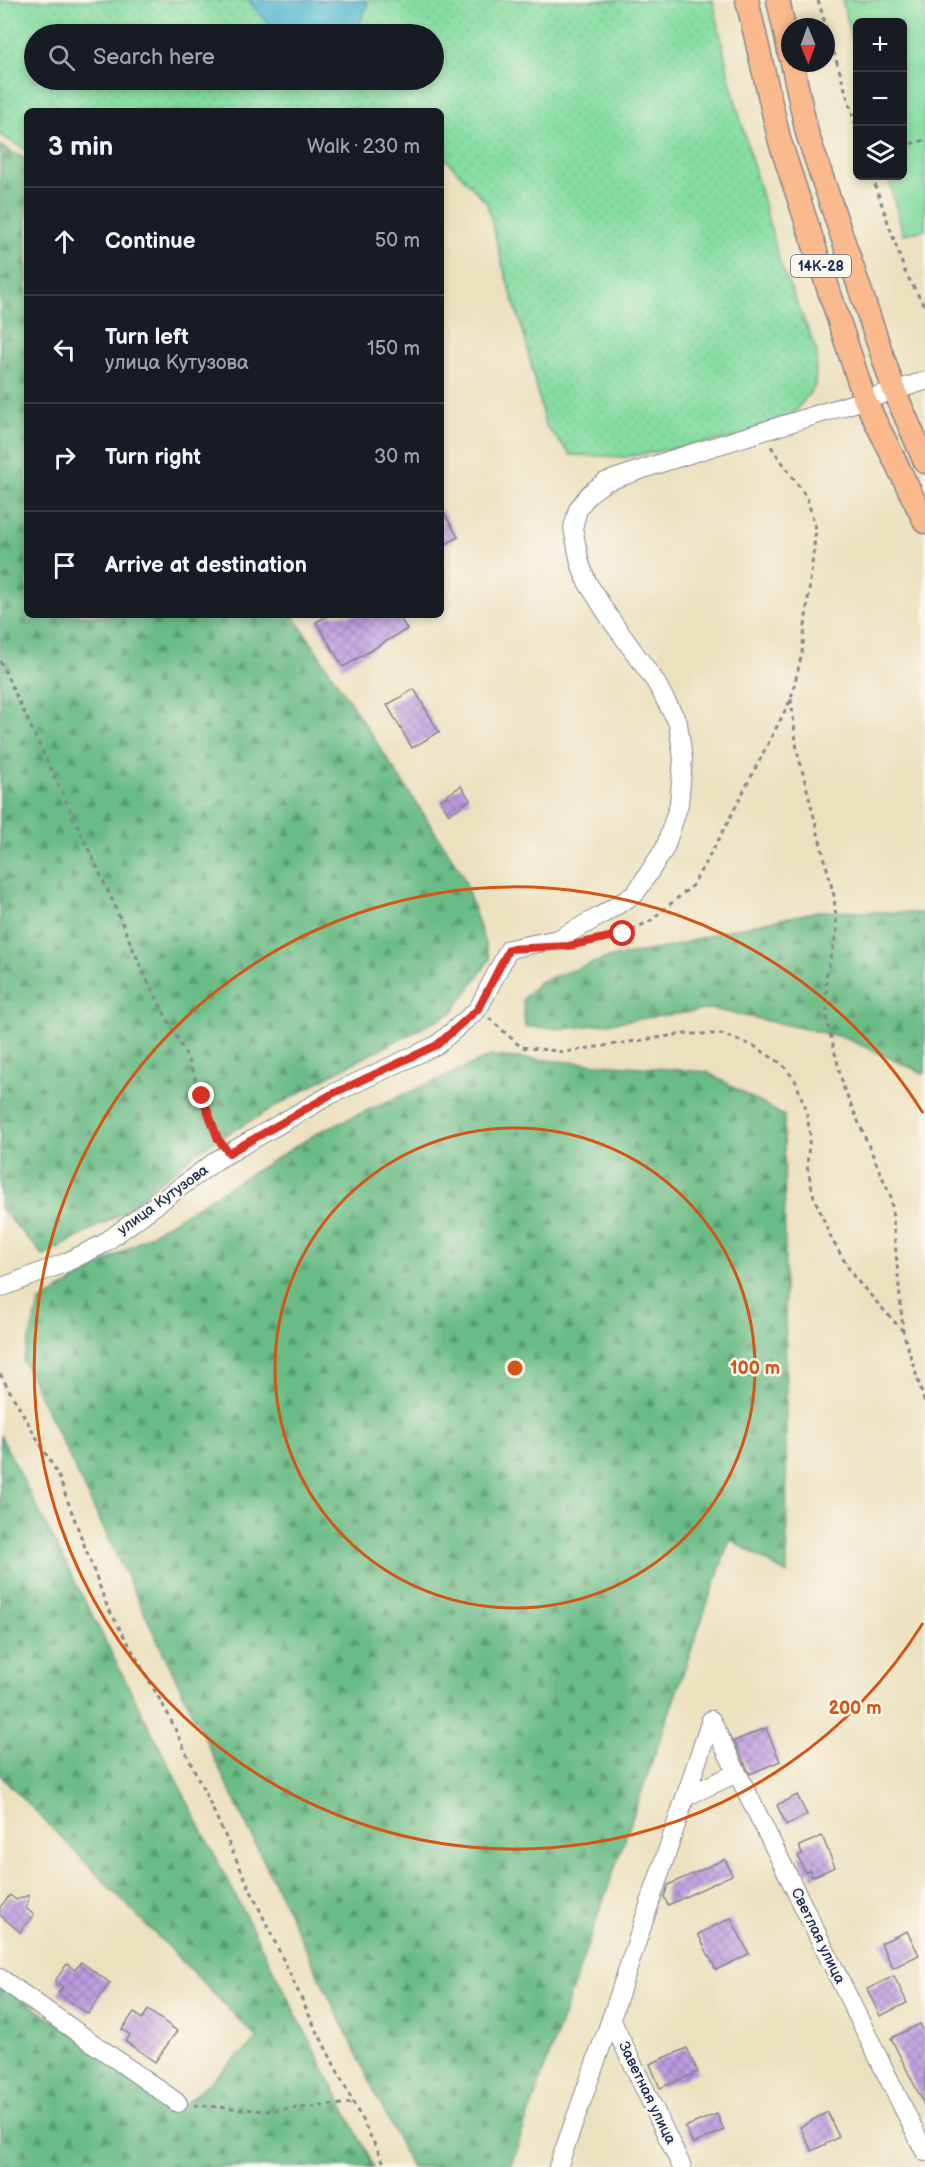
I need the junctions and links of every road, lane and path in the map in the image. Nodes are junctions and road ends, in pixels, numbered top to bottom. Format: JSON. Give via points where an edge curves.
{"nodes":[{"id":1,"x":747,"y":0,"type":"edge"},
{"id":2,"x":778,"y":0,"type":"edge"},
{"id":3,"x":818,"y":0,"type":"edge"},
{"id":4,"x":782,"y":18,"type":"edge"},
{"id":5,"x":794,"y":72,"type":"edge"},
{"id":6,"x":856,"y":126,"type":"edge"},
{"id":7,"x":925,"y":140,"type":"edge"},
{"id":8,"x":907,"y":145,"type":"edge"},
{"id":9,"x":873,"y":180,"type":"edge"},
{"id":10,"x":925,"y":307,"type":"edge"},
{"id":11,"x":925,"y":381,"type":"edge"},
{"id":12,"x":894,"y":390,"type":"junction"},
{"id":13,"x":865,"y":400,"type":"junction"},
{"id":14,"x":761,"y":431,"type":"junction"},
{"id":15,"x":925,"y":462,"type":"edge"},
{"id":16,"x":925,"y":522,"type":"edge"},
{"id":17,"x":0,"y":661,"type":"edge"},
{"id":18,"x":791,"y":699,"type":"junction"},
{"id":19,"x":579,"y":944,"type":"dead end"},
{"id":20,"x":478,"y":1009,"type":"junction"},
{"id":21,"x":229,"y":1153,"type":"junction"},
{"id":22,"x":0,"y":1288,"type":"edge"},
{"id":23,"x":903,"y":1331,"type":"junction"},
{"id":24,"x":0,"y":1374,"type":"edge"},
{"id":25,"x":925,"y":1404,"type":"edge"},
{"id":26,"x":737,"y":1773,"type":"junction"},
{"id":27,"x":685,"y":1797,"type":"junction"},
{"id":28,"x":0,"y":1978,"type":"edge"},
{"id":29,"x":610,"y":2019,"type":"junction"},
{"id":30,"x":178,"y":2103,"type":"joint"},
{"id":31,"x":353,"y":2103,"type":"junction"},
{"id":32,"x":925,"y":2152,"type":"edge"},
{"id":33,"x":386,"y":2167,"type":"edge"},
{"id":34,"x":558,"y":2167,"type":"edge"},
{"id":35,"x":682,"y":2167,"type":"edge"}],
"edges":[{"from":1,"to":13,"type":"main road","number":"14К-28","via":[[780,142]]},
{"from":2,"to":4,"type":"main road"},
{"from":3,"to":6,"type":"path"},
{"from":5,"to":12,"type":"main road","number":"14К-28","via":[[807,133]]},
{"from":7,"to":8,"type":"path"},
{"from":9,"to":10,"type":"path","via":[[905,272]]},
{"from":11,"to":12,"type":"street"},
{"from":12,"to":13,"type":"street"},
{"from":12,"to":15,"type":"main road","number":"14К-28"},
{"from":13,"to":14,"type":"street"},
{"from":13,"to":16,"type":"main road","number":"14К-28"},
{"from":14,"to":18,"type":"path","via":[[807,498],[816,529],[802,653]]},
{"from":14,"to":20,"type":"street","name":"улица Кутузова","via":[[605,482],[578,509],[573,528],[587,582],[655,681],[678,723],[683,759],[679,804],[665,848],[635,894],[558,939],[509,949]]},
{"from":17,"to":21,"type":"path","via":[[143,972],[187,1057],[218,1139]]},
{"from":18,"to":19,"type":"path","via":[[692,886],[650,921],[623,934]]},
{"from":18,"to":23,"type":"path","via":[[797,750],[834,896],[837,931],[826,977],[827,1021],[843,1089],[891,1197]]},
{"from":20,"to":21,"type":"street","name":"улица Кутузова","via":[[437,1045],[330,1095]]},
{"from":20,"to":23,"type":"path","via":[[521,1047],[564,1052],[682,1034],[721,1034],[754,1046],[782,1064],[795,1080],[806,1109],[810,1134],[807,1166],[814,1197],[832,1240],[854,1277]]},
{"from":21,"to":22,"type":"street","name":"улица Кутузова","via":[[103,1244]]},
{"from":23,"to":25,"type":"path"},
{"from":24,"to":31,"type":"path","via":[[58,1475],[106,1606],[168,1714]]},
{"from":26,"to":27,"type":"street"},
{"from":26,"to":27,"type":"street","name":"Светлая улица","via":[[711,1720]]},
{"from":26,"to":32,"type":"street","name":"Светлая улица"},
{"from":27,"to":29,"type":"street"},
{"from":28,"to":30,"type":"street"},
{"from":29,"to":34,"type":"street"},
{"from":29,"to":35,"type":"street","name":"Заветная улица"},
{"from":30,"to":31,"type":"path","via":[[266,2111]]},
{"from":31,"to":33,"type":"path"}]}
